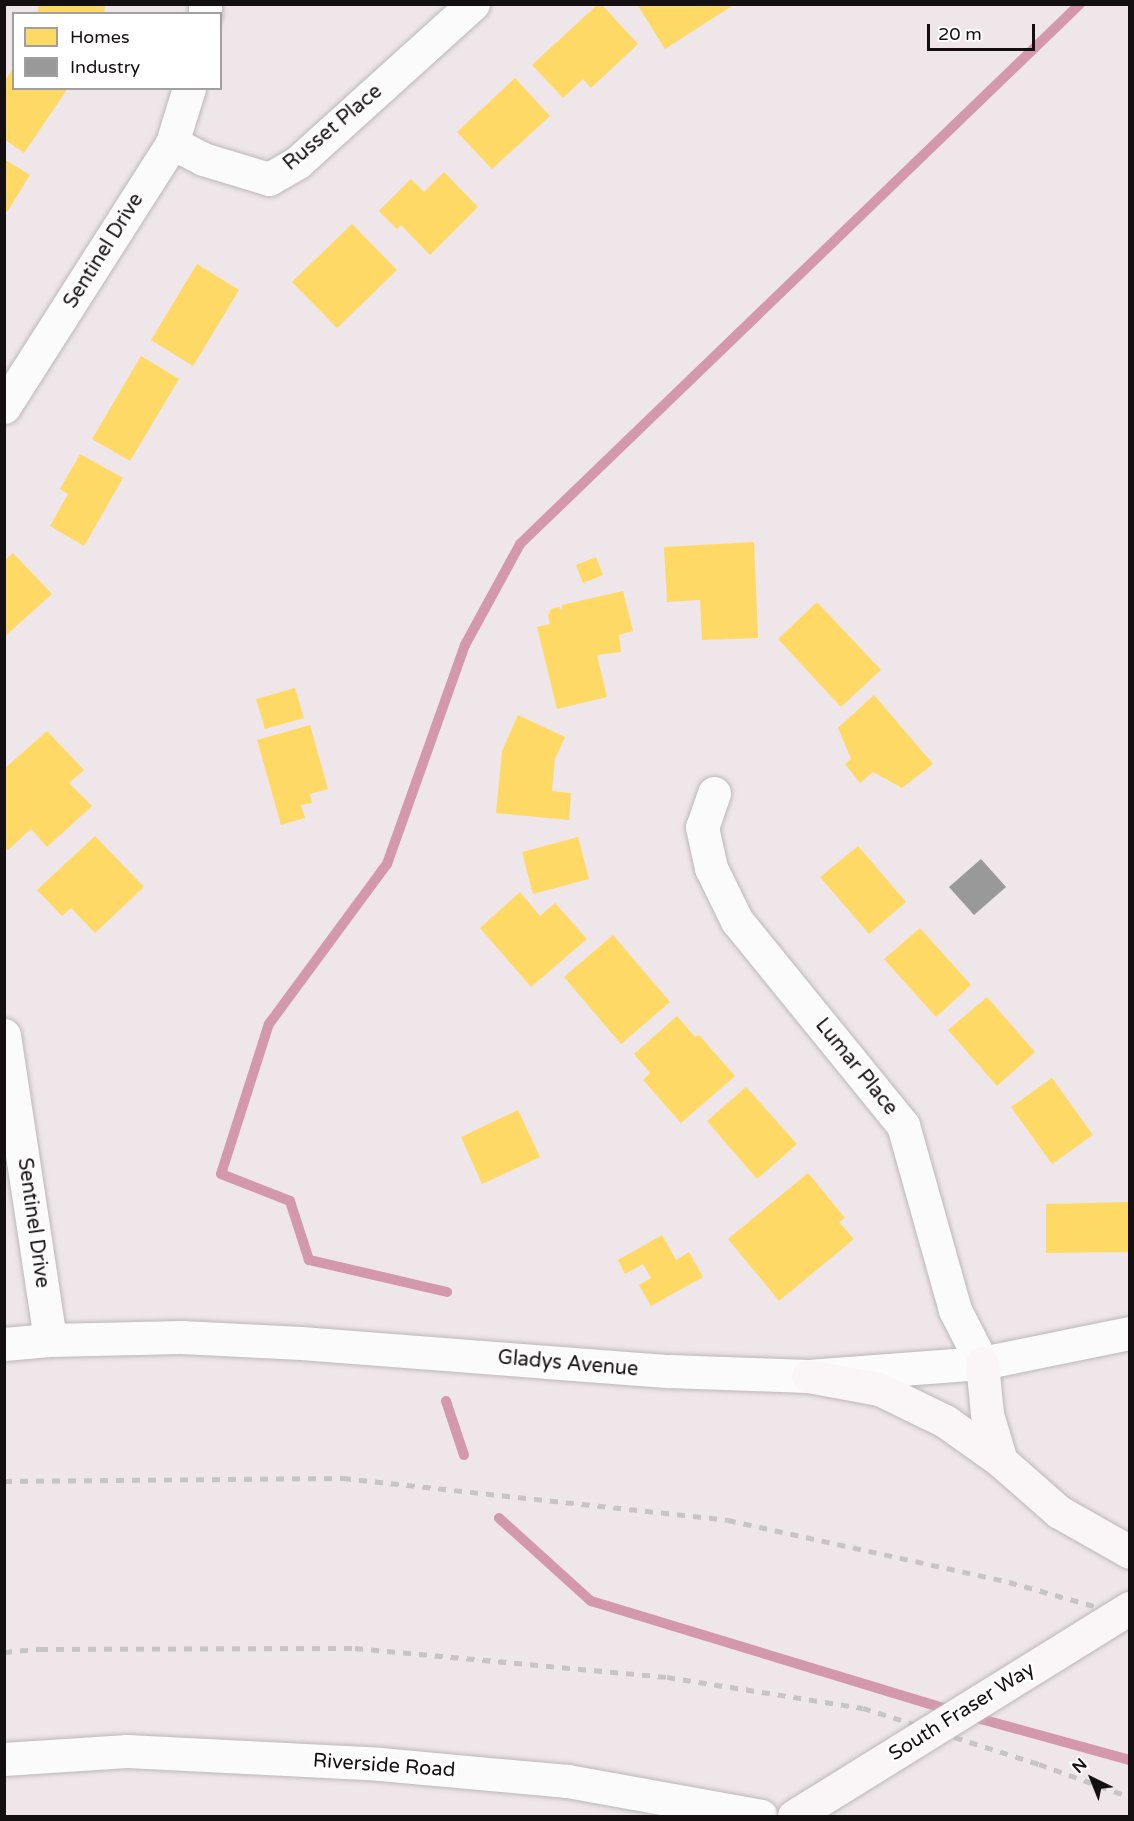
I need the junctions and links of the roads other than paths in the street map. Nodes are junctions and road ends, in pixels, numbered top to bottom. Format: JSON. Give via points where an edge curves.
{"nodes":[{"id":1,"x":473,"y":4,"type":"edge"},
{"id":2,"x":188,"y":90,"type":"edge"},
{"id":3,"x":172,"y":143,"type":"junction"},
{"id":4,"x":4,"y":406,"type":"edge"},
{"id":5,"x":714,"y":793,"type":"dead end"},
{"id":6,"x":4,"y":1035,"type":"edge"},
{"id":7,"x":1130,"y":1333,"type":"edge"},
{"id":8,"x":50,"y":1340,"type":"junction"},
{"id":9,"x":4,"y":1344,"type":"edge"},
{"id":10,"x":982,"y":1363,"type":"junction"},
{"id":11,"x":808,"y":1376,"type":"junction"},
{"id":12,"x":1000,"y":1461,"type":"junction"},
{"id":13,"x":1130,"y":1552,"type":"edge"},
{"id":14,"x":1130,"y":1608,"type":"edge"},
{"id":15,"x":4,"y":1759,"type":"edge"},
{"id":16,"x":761,"y":1816,"type":"edge"},
{"id":17,"x":794,"y":1816,"type":"edge"}],
"edges":[{"from":1,"to":3,"type":"street","name":"Russet Place","via":[[298,162],[269,179],[203,159]]},
{"from":2,"to":3,"type":"street","name":"Sentinel Drive"},
{"from":3,"to":4,"type":"street","name":"Sentinel Drive"},
{"from":5,"to":10,"type":"street","name":"Lumar Place","via":[[702,827],[711,868],[736,921],[903,1125],[955,1310]]},
{"from":6,"to":8,"type":"street","name":"Sentinel Drive"},
{"from":7,"to":10,"type":"street","name":"Gladys Avenue"},
{"from":8,"to":9,"type":"street","name":"Gladys Avenue"},
{"from":8,"to":11,"type":"street","name":"Gladys Avenue","via":[[182,1337],[669,1371]]},
{"from":10,"to":11,"type":"street","name":"Gladys Avenue"},
{"from":10,"to":12,"type":"main road","via":[[987,1414]]},
{"from":11,"to":12,"type":"main road","via":[[879,1389],[945,1421]]},
{"from":12,"to":13,"type":"main road","via":[[1059,1512]]},
{"from":14,"to":17,"type":"main road","name":"South Fraser Way","bridge":true},
{"from":15,"to":16,"type":"street","name":"Riverside Road","via":[[127,1751],[380,1764],[567,1781]]}]}
